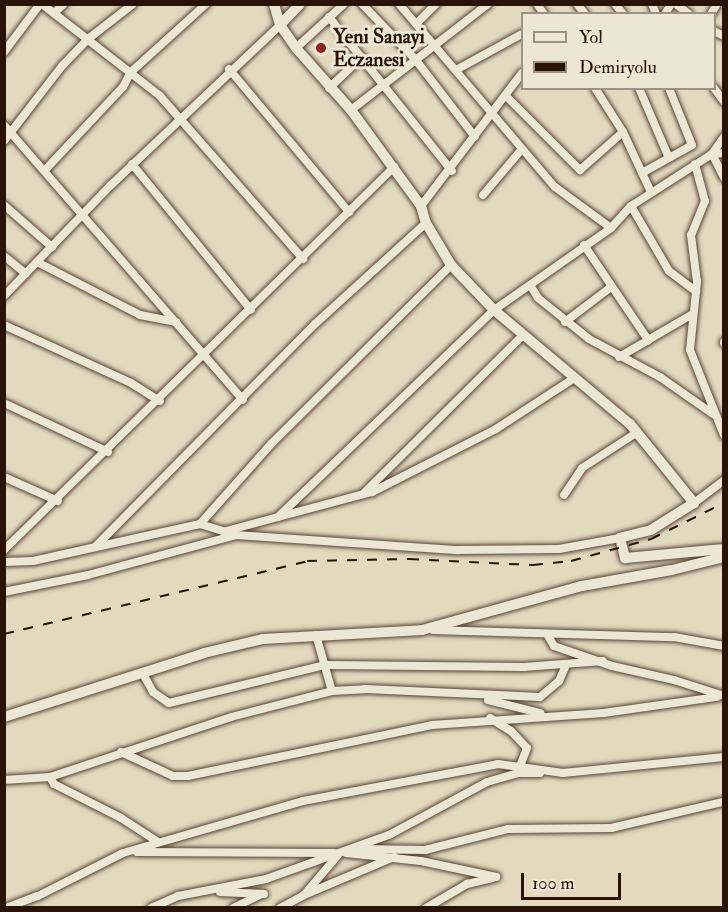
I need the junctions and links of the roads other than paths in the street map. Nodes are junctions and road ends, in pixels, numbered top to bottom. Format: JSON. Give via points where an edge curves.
{"nodes":[{"id":1,"x":41,"y":4,"type":"edge"},
{"id":2,"x":64,"y":4,"type":"edge"},
{"id":3,"x":133,"y":4,"type":"edge"},
{"id":4,"x":206,"y":4,"type":"edge"},
{"id":5,"x":274,"y":4,"type":"edge"},
{"id":6,"x":300,"y":4,"type":"edge"},
{"id":7,"x":344,"y":4,"type":"edge"},
{"id":8,"x":362,"y":4,"type":"edge"},
{"id":9,"x":436,"y":4,"type":"edge"},
{"id":10,"x":488,"y":4,"type":"edge"},
{"id":11,"x":400,"y":5,"type":"edge"},
{"id":12,"x":196,"y":8,"type":"edge"},
{"id":13,"x":54,"y":13,"type":"junction"},
{"id":14,"x":329,"y":17,"type":"junction"},
{"id":15,"x":417,"y":23,"type":"junction"},
{"id":16,"x":280,"y":25,"type":"junction"},
{"id":17,"x":521,"y":35,"type":"edge"},
{"id":18,"x":88,"y":39,"type":"junction"},
{"id":19,"x":435,"y":43,"type":"junction"},
{"id":20,"x":296,"y":48,"type":"junction"},
{"id":21,"x":4,"y":52,"type":"edge"},
{"id":22,"x":363,"y":57,"type":"junction"},
{"id":23,"x":415,"y":59,"type":"junction"},
{"id":24,"x":229,"y":69,"type":"junction"},
{"id":25,"x":456,"y":70,"type":"junction"},
{"id":26,"x":131,"y":72,"type":"junction"},
{"id":27,"x":521,"y":74,"type":"edge"},
{"id":28,"x":382,"y":85,"type":"junction"},
{"id":29,"x":329,"y":88,"type":"junction"},
{"id":30,"x":596,"y":90,"type":"edge"},
{"id":31,"x":640,"y":90,"type":"edge"},
{"id":32,"x":670,"y":90,"type":"edge"},
{"id":33,"x":506,"y":96,"type":"junction"},
{"id":34,"x":351,"y":110,"type":"junction"},
{"id":35,"x":489,"y":114,"type":"junction"},
{"id":36,"x":180,"y":118,"type":"junction"},
{"id":37,"x":4,"y":125,"type":"edge"},
{"id":38,"x":13,"y":131,"type":"junction"},
{"id":39,"x":623,"y":132,"type":"junction"},
{"id":40,"x":475,"y":137,"type":"junction"},
{"id":41,"x":723,"y":137,"type":"edge"},
{"id":42,"x":4,"y":141,"type":"edge"},
{"id":43,"x":522,"y":149,"type":"junction"},
{"id":44,"x":723,"y":153,"type":"edge"},
{"id":45,"x":712,"y":154,"type":"junction"},
{"id":46,"x":669,"y":158,"type":"junction"},
{"id":47,"x":132,"y":164,"type":"junction"},
{"id":48,"x":695,"y":164,"type":"junction"},
{"id":49,"x":394,"y":167,"type":"junction"},
{"id":50,"x":46,"y":169,"type":"junction"},
{"id":51,"x":452,"y":171,"type":"junction"},
{"id":52,"x":642,"y":173,"type":"junction"},
{"id":53,"x":723,"y":178,"type":"edge"},
{"id":54,"x":651,"y":192,"type":"junction"},
{"id":55,"x":483,"y":195,"type":"dead end"},
{"id":56,"x":4,"y":205,"type":"edge"},
{"id":57,"x":421,"y":206,"type":"junction"},
{"id":58,"x":631,"y":206,"type":"junction"},
{"id":59,"x":349,"y":212,"type":"junction"},
{"id":60,"x":83,"y":214,"type":"junction"},
{"id":61,"x":426,"y":224,"type":"junction"},
{"id":62,"x":611,"y":228,"type":"junction"},
{"id":63,"x":585,"y":245,"type":"junction"},
{"id":64,"x":52,"y":247,"type":"junction"},
{"id":65,"x":4,"y":256,"type":"edge"},
{"id":66,"x":303,"y":259,"type":"junction"},
{"id":67,"x":37,"y":262,"type":"junction"},
{"id":68,"x":451,"y":265,"type":"junction"},
{"id":69,"x":26,"y":274,"type":"junction"},
{"id":70,"x":530,"y":285,"type":"junction"},
{"id":71,"x":611,"y":287,"type":"junction"},
{"id":72,"x":696,"y":291,"type":"junction"},
{"id":73,"x":4,"y":296,"type":"edge"},
{"id":74,"x":251,"y":310,"type":"junction"},
{"id":75,"x":494,"y":310,"type":"junction"},
{"id":76,"x":691,"y":315,"type":"junction"},
{"id":77,"x":176,"y":322,"type":"junction"},
{"id":78,"x":565,"y":322,"type":"junction"},
{"id":79,"x":4,"y":326,"type":"edge"},
{"id":80,"x":522,"y":336,"type":"junction"},
{"id":81,"x":648,"y":340,"type":"junction"},
{"id":82,"x":206,"y":355,"type":"junction"},
{"id":83,"x":619,"y":357,"type":"junction"},
{"id":84,"x":573,"y":380,"type":"junction"},
{"id":85,"x":243,"y":400,"type":"junction"},
{"id":86,"x":160,"y":401,"type":"junction"},
{"id":87,"x":4,"y":403,"type":"edge"},
{"id":88,"x":714,"y":415,"type":"junction"},
{"id":89,"x":636,"y":433,"type":"junction"},
{"id":90,"x":723,"y":435,"type":"edge"},
{"id":91,"x":108,"y":452,"type":"junction"},
{"id":92,"x":4,"y":477,"type":"edge"},
{"id":93,"x":723,"y":480,"type":"edge"},
{"id":94,"x":362,"y":495,"type":"junction"},
{"id":95,"x":564,"y":495,"type":"dead end"},
{"id":96,"x":58,"y":501,"type":"junction"},
{"id":97,"x":694,"y":503,"type":"junction"},
{"id":98,"x":278,"y":517,"type":"junction"},
{"id":99,"x":200,"y":524,"type":"junction"},
{"id":100,"x":225,"y":532,"type":"junction"},
{"id":101,"x":236,"y":535,"type":"junction"},
{"id":102,"x":620,"y":538,"type":"junction"},
{"id":103,"x":94,"y":548,"type":"junction"},
{"id":104,"x":723,"y":549,"type":"edge"},
{"id":105,"x":4,"y":550,"type":"edge"},
{"id":106,"x":723,"y":556,"type":"edge"},
{"id":107,"x":4,"y":562,"type":"edge"},
{"id":108,"x":4,"y":592,"type":"edge"},
{"id":109,"x":422,"y":630,"type":"junction"},
{"id":110,"x":547,"y":634,"type":"junction"},
{"id":111,"x":316,"y":635,"type":"junction"},
{"id":112,"x":723,"y":646,"type":"edge"},
{"id":113,"x":603,"y":661,"type":"junction"},
{"id":114,"x":325,"y":665,"type":"junction"},
{"id":115,"x":566,"y":665,"type":"junction"},
{"id":116,"x":142,"y":672,"type":"junction"},
{"id":117,"x":332,"y":691,"type":"junction"},
{"id":118,"x":472,"y":696,"type":"junction"},
{"id":119,"x":720,"y":697,"type":"edge"},
{"id":120,"x":550,"y":715,"type":"junction"},
{"id":121,"x":4,"y":717,"type":"edge"},
{"id":122,"x":490,"y":718,"type":"junction"},
{"id":123,"x":121,"y":752,"type":"junction"},
{"id":124,"x":723,"y":757,"type":"edge"},
{"id":125,"x":520,"y":766,"type":"junction"},
{"id":126,"x":563,"y":773,"type":"junction"},
{"id":127,"x":50,"y":777,"type":"junction"},
{"id":128,"x":6,"y":783,"type":"edge"},
{"id":129,"x":723,"y":802,"type":"edge"},
{"id":130,"x":158,"y":843,"type":"junction"},
{"id":131,"x":354,"y":848,"type":"junction"},
{"id":132,"x":123,"y":853,"type":"junction"},
{"id":133,"x":340,"y":853,"type":"junction"},
{"id":134,"x":394,"y":857,"type":"junction"},
{"id":135,"x":208,"y":891,"type":"junction"},
{"id":136,"x":304,"y":895,"type":"junction"},
{"id":137,"x":178,"y":896,"type":"junction"},
{"id":138,"x":6,"y":908,"type":"edge"},
{"id":139,"x":151,"y":908,"type":"edge"},
{"id":140,"x":167,"y":908,"type":"edge"},
{"id":141,"x":233,"y":908,"type":"edge"},
{"id":142,"x":280,"y":908,"type":"edge"},
{"id":143,"x":426,"y":908,"type":"edge"}],
"edges":[{"from":1,"to":13,"type":"street"},
{"from":1,"to":21,"type":"street"},
{"from":2,"to":13,"type":"street"},
{"from":3,"to":18,"type":"street"},
{"from":4,"to":12,"type":"street"},
{"from":5,"to":16,"type":"street"},
{"from":6,"to":16,"type":"street"},
{"from":7,"to":14,"type":"street"},
{"from":8,"to":23,"type":"street"},
{"from":9,"to":15,"type":"street"},
{"from":10,"to":19,"type":"street"},
{"from":11,"to":15,"type":"street"},
{"from":12,"to":26,"type":"street"},
{"from":13,"to":18,"type":"street"},
{"from":14,"to":20,"type":"street"},
{"from":14,"to":22,"type":"street"},
{"from":15,"to":19,"type":"street"},
{"from":16,"to":20,"type":"street"},
{"from":16,"to":24,"type":"street"},
{"from":17,"to":25,"type":"street"},
{"from":18,"to":26,"type":"street"},
{"from":18,"to":38,"type":"street"},
{"from":19,"to":23,"type":"street"},
{"from":19,"to":25,"type":"street"},
{"from":20,"to":29,"type":"street"},
{"from":22,"to":28,"type":"street"},
{"from":22,"to":29,"type":"street"},
{"from":23,"to":28,"type":"street"},
{"from":23,"to":40,"type":"street"},
{"from":24,"to":36,"type":"street"},
{"from":24,"to":59,"type":"street"},
{"from":25,"to":35,"type":"street"},
{"from":26,"to":36,"type":"street"},
{"from":26,"to":50,"type":"street","via":[[123,87]]},
{"from":27,"to":33,"type":"street"},
{"from":28,"to":34,"type":"street"},
{"from":28,"to":51,"type":"street"},
{"from":29,"to":34,"type":"street"},
{"from":30,"to":39,"type":"street"},
{"from":31,"to":46,"type":"street"},
{"from":32,"to":46,"type":"street","via":[[692,145]]},
{"from":33,"to":35,"type":"street"},
{"from":33,"to":39,"type":"street","via":[[580,170]]},
{"from":34,"to":49,"type":"street"},
{"from":35,"to":40,"type":"street"},
{"from":35,"to":43,"type":"street"},
{"from":36,"to":47,"type":"street"},
{"from":36,"to":66,"type":"street"},
{"from":37,"to":38,"type":"street"},
{"from":38,"to":42,"type":"street"},
{"from":38,"to":50,"type":"street"},
{"from":39,"to":52,"type":"street"},
{"from":40,"to":51,"type":"street"},
{"from":41,"to":45,"type":"street"},
{"from":43,"to":55,"type":"street"},
{"from":43,"to":62,"type":"street","via":[[555,187]]},
{"from":44,"to":45,"type":"street"},
{"from":45,"to":48,"type":"street"},
{"from":45,"to":53,"type":"street"},
{"from":46,"to":52,"type":"street"},
{"from":47,"to":60,"type":"street"},
{"from":47,"to":74,"type":"street"},
{"from":48,"to":54,"type":"street"},
{"from":48,"to":72,"type":"street","via":[[705,201],[691,235]]},
{"from":49,"to":57,"type":"street"},
{"from":49,"to":59,"type":"street"},
{"from":50,"to":60,"type":"street"},
{"from":51,"to":57,"type":"street"},
{"from":52,"to":54,"type":"street"},
{"from":54,"to":58,"type":"street"},
{"from":56,"to":64,"type":"street"},
{"from":57,"to":61,"type":"street"},
{"from":58,"to":62,"type":"street"},
{"from":58,"to":72,"type":"street","via":[[669,271]]},
{"from":59,"to":66,"type":"street"},
{"from":60,"to":64,"type":"street"},
{"from":60,"to":77,"type":"street"},
{"from":61,"to":68,"type":"street"},
{"from":61,"to":85,"type":"street","via":[[315,324]]},
{"from":62,"to":63,"type":"street"},
{"from":63,"to":70,"type":"street"},
{"from":63,"to":71,"type":"street"},
{"from":64,"to":67,"type":"street"},
{"from":65,"to":69,"type":"street"},
{"from":66,"to":74,"type":"street"},
{"from":67,"to":69,"type":"street"},
{"from":67,"to":77,"type":"street","via":[[140,315]]},
{"from":68,"to":75,"type":"street"},
{"from":68,"to":99,"type":"street","via":[[272,443]]},
{"from":69,"to":73,"type":"street"},
{"from":70,"to":75,"type":"street"},
{"from":70,"to":78,"type":"street"},
{"from":71,"to":78,"type":"street"},
{"from":71,"to":81,"type":"street"},
{"from":72,"to":76,"type":"street"},
{"from":74,"to":82,"type":"street"},
{"from":75,"to":80,"type":"street"},
{"from":75,"to":98,"type":"street"},
{"from":76,"to":81,"type":"street"},
{"from":76,"to":88,"type":"street","via":[[690,350]]},
{"from":77,"to":82,"type":"street"},
{"from":78,"to":83,"type":"street"},
{"from":79,"to":86,"type":"street","via":[[122,379]]},
{"from":80,"to":84,"type":"street"},
{"from":80,"to":94,"type":"street"},
{"from":81,"to":83,"type":"street"},
{"from":82,"to":85,"type":"street"},
{"from":82,"to":86,"type":"street"},
{"from":83,"to":88,"type":"street","via":[[660,377]]},
{"from":84,"to":89,"type":"street"},
{"from":84,"to":94,"type":"street","via":[[496,429]]},
{"from":85,"to":103,"type":"street"},
{"from":86,"to":91,"type":"street"},
{"from":87,"to":91,"type":"street"},
{"from":88,"to":90,"type":"street"},
{"from":89,"to":95,"type":"street","via":[[582,468]]},
{"from":89,"to":97,"type":"street"},
{"from":91,"to":96,"type":"street"},
{"from":92,"to":96,"type":"street"},
{"from":93,"to":97,"type":"street"},
{"from":94,"to":98,"type":"street"},
{"from":96,"to":105,"type":"street"},
{"from":97,"to":102,"type":"street","via":[[651,530]]},
{"from":98,"to":100,"type":"street"},
{"from":99,"to":100,"type":"street"},
{"from":99,"to":103,"type":"street"},
{"from":100,"to":101,"type":"street"},
{"from":101,"to":102,"type":"street","via":[[458,550],[559,549]]},
{"from":101,"to":108,"type":"street","via":[[88,575]]},
{"from":102,"to":104,"type":"street","via":[[626,558]]},
{"from":103,"to":107,"type":"street","via":[[69,550],[33,561]]},
{"from":106,"to":109,"type":"street","via":[[672,570],[582,586]]},
{"from":109,"to":110,"type":"street"},
{"from":109,"to":111,"type":"street"},
{"from":110,"to":112,"type":"street","via":[[675,637]]},
{"from":110,"to":113,"type":"street","via":[[554,646]]},
{"from":111,"to":114,"type":"street"},
{"from":111,"to":116,"type":"street","via":[[263,639]]},
{"from":113,"to":115,"type":"street"},
{"from":113,"to":119,"type":"street"},
{"from":114,"to":115,"type":"street"},
{"from":114,"to":116,"type":"street","via":[[169,703],[153,692]]},
{"from":114,"to":117,"type":"street"},
{"from":115,"to":118,"type":"street","via":[[558,681],[540,697]]},
{"from":116,"to":121,"type":"street"},
{"from":117,"to":118,"type":"street","via":[[365,689]]},
{"from":117,"to":123,"type":"street","via":[[231,717]]},
{"from":118,"to":120,"type":"street"},
{"from":119,"to":120,"type":"street","via":[[604,713]]},
{"from":120,"to":122,"type":"street"},
{"from":122,"to":123,"type":"street","via":[[432,725],[188,776],[172,776]]},
{"from":122,"to":125,"type":"street","via":[[511,731],[526,748]]},
{"from":123,"to":127,"type":"street"},
{"from":124,"to":126,"type":"street"},
{"from":125,"to":126,"type":"street"},
{"from":125,"to":130,"type":"street","via":[[498,764],[303,801]]},
{"from":126,"to":131,"type":"street","via":[[519,773],[487,782],[446,807]]},
{"from":127,"to":128,"type":"street"},
{"from":127,"to":130,"type":"street","via":[[54,784],[121,818]]},
{"from":129,"to":131,"type":"street","via":[[610,828],[508,829],[425,850]]},
{"from":130,"to":132,"type":"street"},
{"from":131,"to":133,"type":"street"},
{"from":132,"to":133,"type":"street"},
{"from":132,"to":138,"type":"street"},
{"from":133,"to":134,"type":"street"},
{"from":133,"to":135,"type":"street","via":[[266,879]]},
{"from":133,"to":136,"type":"street"},
{"from":134,"to":136,"type":"street"},
{"from":134,"to":143,"type":"street","via":[[496,877],[467,884]]},
{"from":135,"to":137,"type":"street"},
{"from":135,"to":141,"type":"street","via":[[264,894]]},
{"from":136,"to":142,"type":"street"},
{"from":137,"to":139,"type":"street"},
{"from":137,"to":140,"type":"street"}]}
